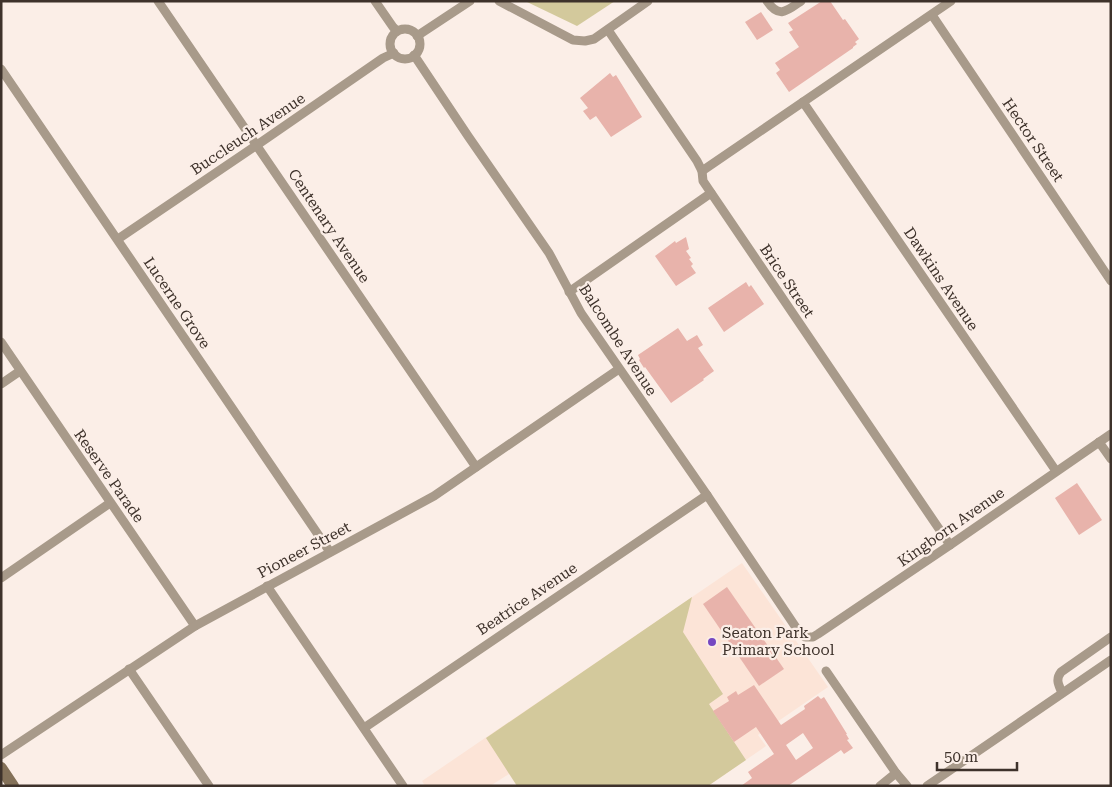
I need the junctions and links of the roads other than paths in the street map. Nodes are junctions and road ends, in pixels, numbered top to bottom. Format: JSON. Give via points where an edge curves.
{"nodes":[{"id":1,"x":158,"y":1,"type":"edge"},
{"id":2,"x":375,"y":1,"type":"edge"},
{"id":3,"x":470,"y":1,"type":"edge"},
{"id":4,"x":498,"y":1,"type":"edge"},
{"id":5,"x":648,"y":1,"type":"edge"},
{"id":6,"x":767,"y":1,"type":"edge"},
{"id":7,"x":801,"y":1,"type":"edge"},
{"id":8,"x":951,"y":1,"type":"edge"},
{"id":9,"x":932,"y":15,"type":"junction"},
{"id":10,"x":608,"y":30,"type":"junction"},
{"id":11,"x":398,"y":31,"type":"junction"},
{"id":12,"x":417,"y":36,"type":"junction"},
{"id":13,"x":394,"y":53,"type":"junction"},
{"id":14,"x":414,"y":56,"type":"junction"},
{"id":15,"x":1,"y":69,"type":"edge"},
{"id":16,"x":803,"y":102,"type":"junction"},
{"id":17,"x":257,"y":145,"type":"junction"},
{"id":18,"x":702,"y":170,"type":"junction"},
{"id":19,"x":711,"y":193,"type":"junction"},
{"id":20,"x":118,"y":239,"type":"junction"},
{"id":21,"x":1111,"y":281,"type":"edge"},
{"id":22,"x":569,"y":292,"type":"junction"},
{"id":23,"x":1,"y":342,"type":"edge"},
{"id":24,"x":619,"y":369,"type":"junction"},
{"id":25,"x":20,"y":371,"type":"junction"},
{"id":26,"x":1,"y":384,"type":"edge"},
{"id":27,"x":1111,"y":434,"type":"edge"},
{"id":28,"x":1099,"y":442,"type":"junction"},
{"id":29,"x":1111,"y":459,"type":"edge"},
{"id":30,"x":476,"y":467,"type":"junction"},
{"id":31,"x":1056,"y":471,"type":"junction"},
{"id":32,"x":707,"y":494,"type":"junction"},
{"id":33,"x":110,"y":503,"type":"junction"},
{"id":34,"x":950,"y":545,"type":"junction"},
{"id":35,"x":330,"y":552,"type":"junction"},
{"id":36,"x":1,"y":578,"type":"edge"},
{"id":37,"x":267,"y":586,"type":"junction"},
{"id":38,"x":195,"y":626,"type":"junction"},
{"id":39,"x":804,"y":637,"type":"joint"},
{"id":40,"x":1111,"y":637,"type":"edge"},
{"id":41,"x":1111,"y":660,"type":"edge"},
{"id":42,"x":129,"y":670,"type":"junction"},
{"id":43,"x":826,"y":671,"type":"dead end"},
{"id":44,"x":1062,"y":693,"type":"junction"},
{"id":45,"x":364,"y":728,"type":"junction"},
{"id":46,"x":1,"y":755,"type":"edge"},
{"id":47,"x":1,"y":768,"type":"edge"},
{"id":48,"x":896,"y":773,"type":"junction"},
{"id":49,"x":13,"y":786,"type":"edge"},
{"id":50,"x":209,"y":786,"type":"edge"},
{"id":51,"x":403,"y":786,"type":"edge"},
{"id":52,"x":880,"y":786,"type":"edge"},
{"id":53,"x":907,"y":786,"type":"edge"},
{"id":54,"x":927,"y":786,"type":"edge"}],
"edges":[{"from":1,"to":17,"type":"street","name":"Centenary Avenue"},
{"from":2,"to":11,"type":"street"},
{"from":3,"to":12,"type":"street"},
{"from":4,"to":10,"type":"street","via":[[573,40],[585,41]]},
{"from":5,"to":10,"type":"street"},
{"from":6,"to":7,"type":"street","via":[[778,12],[786,11]]},
{"from":8,"to":9,"type":"street"},
{"from":9,"to":16,"type":"street"},
{"from":9,"to":21,"type":"street","name":"Hector Street"},
{"from":10,"to":18,"type":"street","name":"Brice Street"},
{"from":11,"to":12,"type":"street","via":[[410,30]]},
{"from":11,"to":13,"type":"street","via":[[390,44]]},
{"from":12,"to":14,"type":"street","via":[[419,48]]},
{"from":13,"to":14,"type":"street","via":[[406,59]]},
{"from":13,"to":17,"type":"street","name":"Buccleuch Avenue"},
{"from":14,"to":22,"type":"street","name":"Balcombe Avenue","via":[[549,253]]},
{"from":15,"to":20,"type":"street","name":"Lucerne Grove"},
{"from":16,"to":18,"type":"street"},
{"from":16,"to":31,"type":"street","name":"Dawkins Avenue"},
{"from":17,"to":20,"type":"street","name":"Buccleuch Avenue"},
{"from":17,"to":30,"type":"street","name":"Centenary Avenue"},
{"from":18,"to":19,"type":"street","name":"Brice Street","via":[[702,181]]},
{"from":19,"to":22,"type":"street"},
{"from":19,"to":34,"type":"street","name":"Brice Street"},
{"from":20,"to":35,"type":"street","name":"Lucerne Grove"},
{"from":22,"to":24,"type":"street","name":"Balcombe Avenue"},
{"from":23,"to":25,"type":"street","name":"Reserve Parade"},
{"from":24,"to":30,"type":"street","name":"Pioneer Street"},
{"from":24,"to":32,"type":"street","name":"Balcombe Avenue"},
{"from":25,"to":26,"type":"street"},
{"from":25,"to":33,"type":"street","name":"Reserve Parade"},
{"from":27,"to":28,"type":"street","name":"Kingborn Avenue"},
{"from":28,"to":29,"type":"street"},
{"from":28,"to":31,"type":"street","name":"Kingborn Avenue"},
{"from":30,"to":35,"type":"street","name":"Pioneer Street","via":[[434,496]]},
{"from":31,"to":34,"type":"street","name":"Kingborn Avenue"},
{"from":32,"to":39,"type":"street","name":"Balcombe Avenue"},
{"from":32,"to":45,"type":"street","name":"Beatrice Avenue"},
{"from":33,"to":36,"type":"street"},
{"from":33,"to":38,"type":"street","name":"Reserve Parade"},
{"from":34,"to":39,"type":"street","name":"Kingborn Avenue","via":[[818,634]]},
{"from":35,"to":37,"type":"street","name":"Pioneer Street"},
{"from":37,"to":38,"type":"street","name":"Pioneer Street"},
{"from":37,"to":45,"type":"street"},
{"from":38,"to":42,"type":"street","name":"Pioneer Street"},
{"from":40,"to":44,"type":"street","via":[[1061,672],[1057,680]]},
{"from":41,"to":44,"type":"street"},
{"from":42,"to":46,"type":"street","name":"Pioneer Street"},
{"from":42,"to":50,"type":"street"},
{"from":43,"to":48,"type":"street"},
{"from":44,"to":54,"type":"street"},
{"from":45,"to":51,"type":"street"},
{"from":47,"to":49,"type":"main road"},
{"from":48,"to":52,"type":"street"},
{"from":48,"to":53,"type":"street"}]}
